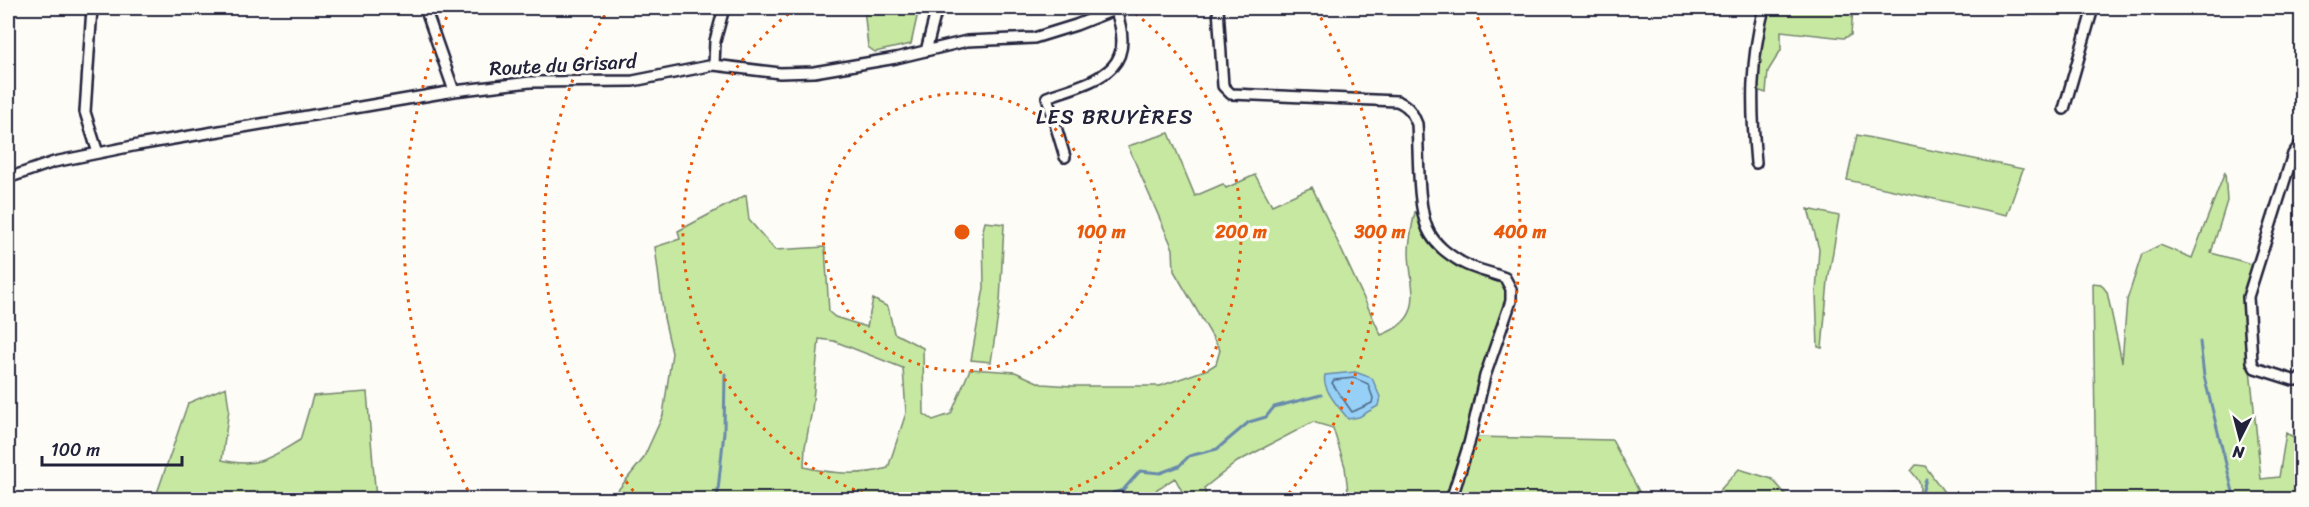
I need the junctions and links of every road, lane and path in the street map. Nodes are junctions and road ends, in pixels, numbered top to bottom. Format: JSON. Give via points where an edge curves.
{"nodes":[{"id":1,"x":92,"y":8,"type":"edge"},
{"id":2,"x":425,"y":8,"type":"edge"},
{"id":3,"x":724,"y":8,"type":"edge"},
{"id":4,"x":937,"y":8,"type":"edge"},
{"id":5,"x":1218,"y":8,"type":"edge"},
{"id":6,"x":1764,"y":8,"type":"edge"},
{"id":7,"x":2093,"y":8,"type":"edge"},
{"id":8,"x":1113,"y":9,"type":"edge"},
{"id":9,"x":926,"y":51,"type":"junction"},
{"id":10,"x":714,"y":65,"type":"junction"},
{"id":11,"x":454,"y":91,"type":"junction"},
{"id":12,"x":2064,"y":109,"type":"dead end"},
{"id":13,"x":2301,"y":147,"type":"edge"},
{"id":14,"x":98,"y":153,"type":"junction"},
{"id":15,"x":1065,"y":157,"type":"dead end"},
{"id":16,"x":1756,"y":163,"type":"dead end"},
{"id":17,"x":8,"y":178,"type":"edge"},
{"id":18,"x":2301,"y":376,"type":"edge"},
{"id":19,"x":1451,"y":500,"type":"edge"}],
"edges":[{"from":1,"to":14,"type":"street","via":[[85,112]]},
{"from":2,"to":11,"type":"street"},
{"from":3,"to":10,"type":"street","via":[[715,41]]},
{"from":4,"to":9,"type":"street"},
{"from":5,"to":19,"type":"street","via":[[1223,86],[1231,94],[1397,101],[1406,105],[1417,124],[1428,229],[1446,253],[1473,268],[1505,278],[1511,289],[1511,301],[1485,376]]},
{"from":6,"to":16,"type":"street","via":[[1753,66],[1751,112]]},
{"from":7,"to":12,"type":"street"},
{"from":8,"to":9,"type":"street","name":"Route du Grisard","via":[[1076,26],[1034,38],[967,41]]},
{"from":8,"to":15,"type":"street","via":[[1123,43],[1113,68],[1098,80],[1047,97]]},
{"from":9,"to":10,"type":"street","name":"Route du Grisard","via":[[798,73]]},
{"from":10,"to":11,"type":"street","name":"Route du Grisard","via":[[633,81],[530,82]]},
{"from":11,"to":14,"type":"street","name":"Route du Grisard"},
{"from":13,"to":18,"type":"street","via":[[2293,154],[2248,297],[2255,368],[2293,380]]},
{"from":14,"to":17,"type":"street","name":"Route du Grisard","via":[[54,162]]}]}
